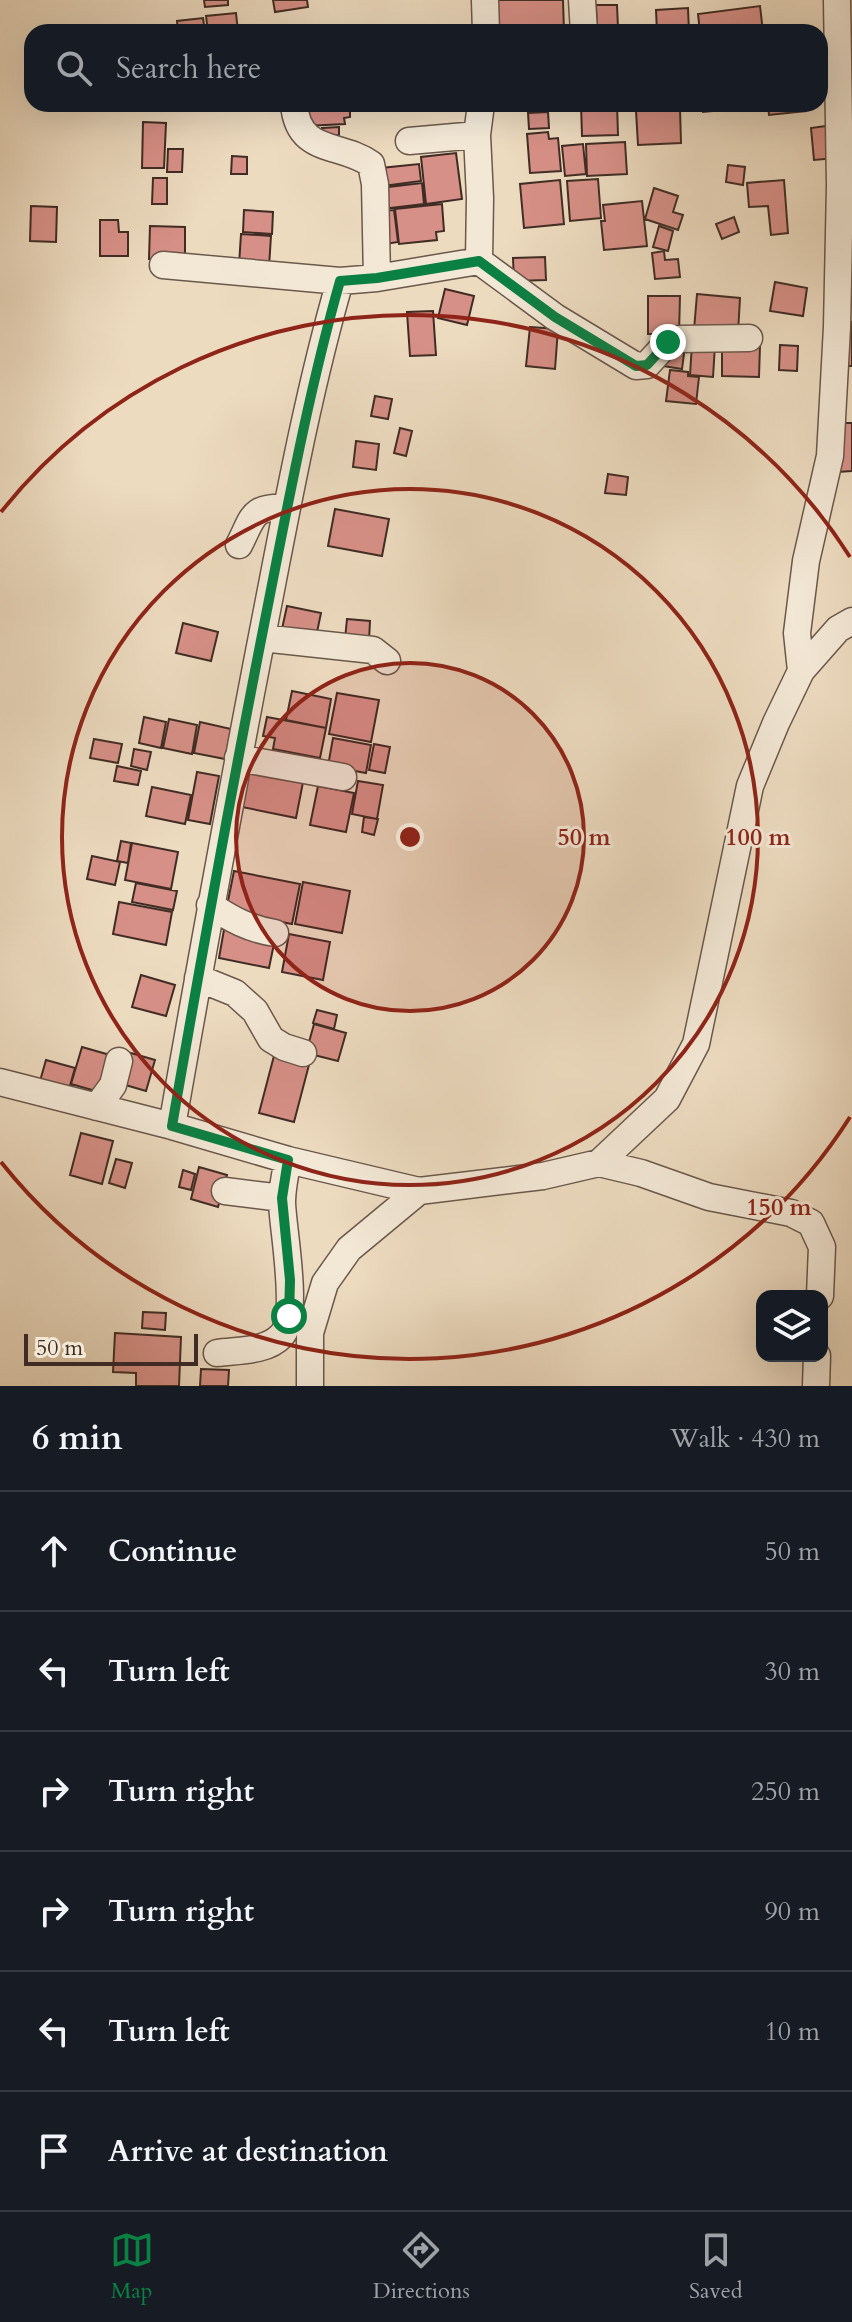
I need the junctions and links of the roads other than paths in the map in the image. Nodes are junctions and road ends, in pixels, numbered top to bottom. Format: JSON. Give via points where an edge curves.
{"nodes":[{"id":1,"x":485,"y":0,"type":"edge"},
{"id":2,"x":582,"y":0,"type":"edge"},
{"id":3,"x":837,"y":0,"type":"edge"},
{"id":4,"x":486,"y":24,"type":"edge"},
{"id":5,"x":584,"y":24,"type":"edge"},
{"id":6,"x":845,"y":90,"type":"edge"},
{"id":7,"x":295,"y":112,"type":"edge"},
{"id":8,"x":480,"y":112,"type":"edge"},
{"id":9,"x":477,"y":135,"type":"junction"},
{"id":10,"x":409,"y":141,"type":"dead end"},
{"id":11,"x":846,"y":221,"type":"edge"},
{"id":12,"x":479,"y":261,"type":"junction"},
{"id":13,"x":163,"y":265,"type":"dead end"},
{"id":14,"x":377,"y":278,"type":"junction"},
{"id":15,"x":340,"y":281,"type":"junction"},
{"id":16,"x":749,"y":338,"type":"dead end"},
{"id":17,"x":287,"y":508,"type":"junction"},
{"id":18,"x":239,"y":545,"type":"dead end"},
{"id":19,"x":852,"y":621,"type":"edge"},
{"id":20,"x":262,"y":638,"type":"junction"},
{"id":21,"x":387,"y":661,"type":"dead end"},
{"id":22,"x":801,"y":671,"type":"junction"},
{"id":23,"x":238,"y":758,"type":"junction"},
{"id":24,"x":343,"y":777,"type":"dead end"},
{"id":25,"x":210,"y":905,"type":"junction"},
{"id":26,"x":275,"y":933,"type":"dead end"},
{"id":27,"x":198,"y":978,"type":"junction"},
{"id":28,"x":303,"y":1053,"type":"dead end"},
{"id":29,"x":119,"y":1061,"type":"dead end"},
{"id":30,"x":0,"y":1082,"type":"edge"},
{"id":31,"x":97,"y":1107,"type":"junction"},
{"id":32,"x":172,"y":1126,"type":"junction"},
{"id":33,"x":288,"y":1160,"type":"junction"},
{"id":34,"x":599,"y":1163,"type":"junction"},
{"id":35,"x":225,"y":1191,"type":"dead end"},
{"id":36,"x":419,"y":1191,"type":"junction"},
{"id":37,"x":282,"y":1198,"type":"junction"},
{"id":38,"x":820,"y":1290,"type":"edge"},
{"id":39,"x":217,"y":1353,"type":"dead end"},
{"id":40,"x":817,"y":1362,"type":"edge"},
{"id":41,"x":310,"y":1386,"type":"edge"},
{"id":42,"x":816,"y":1386,"type":"edge"}],
"edges":[{"from":1,"to":4,"type":"street"},
{"from":2,"to":5,"type":"street"},
{"from":3,"to":6,"type":"street"},
{"from":6,"to":11,"type":"street"},
{"from":7,"to":14,"type":"street","via":[[305,135],[371,164]]},
{"from":8,"to":9,"type":"street"},
{"from":9,"to":10,"type":"street"},
{"from":9,"to":12,"type":"street"},
{"from":11,"to":22,"type":"street","via":[[830,456],[806,561],[797,633]]},
{"from":12,"to":14,"type":"street"},
{"from":12,"to":16,"type":"street","via":[[555,317],[636,366],[647,365],[668,342],[679,339]]},
{"from":13,"to":15,"type":"street"},
{"from":14,"to":15,"type":"street"},
{"from":15,"to":17,"type":"street"},
{"from":17,"to":18,"type":"street","via":[[267,507],[255,513]]},
{"from":17,"to":20,"type":"street"},
{"from":19,"to":22,"type":"street","via":[[838,629]]},
{"from":20,"to":21,"type":"street","via":[[373,650]]},
{"from":20,"to":23,"type":"street"},
{"from":22,"to":34,"type":"street","via":[[750,786],[696,1044],[667,1099]]},
{"from":23,"to":24,"type":"street"},
{"from":23,"to":25,"type":"street"},
{"from":25,"to":26,"type":"street","via":[[246,926]]},
{"from":25,"to":27,"type":"street"},
{"from":27,"to":28,"type":"street","via":[[235,993],[255,1011],[271,1039]]},
{"from":27,"to":32,"type":"street"},
{"from":29,"to":31,"type":"street","via":[[113,1085]]},
{"from":30,"to":31,"type":"street"},
{"from":31,"to":32,"type":"street"},
{"from":32,"to":33,"type":"street"},
{"from":33,"to":36,"type":"street"},
{"from":33,"to":37,"type":"street"},
{"from":34,"to":36,"type":"street","via":[[543,1176]]},
{"from":34,"to":38,"type":"street","via":[[709,1197],[791,1213],[811,1223],[822,1247]]},
{"from":35,"to":37,"type":"street"},
{"from":36,"to":41,"type":"street","via":[[349,1249],[325,1283],[310,1333]]},
{"from":37,"to":39,"type":"street","via":[[290,1280],[284,1334],[269,1346]]},
{"from":40,"to":42,"type":"street"}]}
